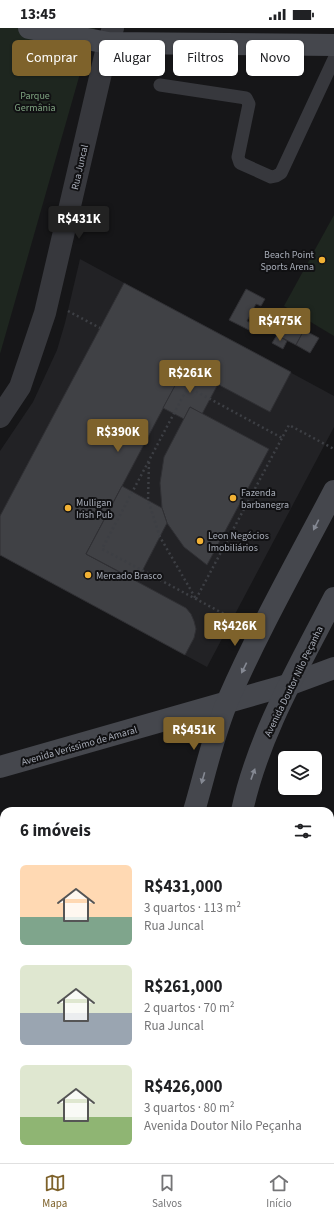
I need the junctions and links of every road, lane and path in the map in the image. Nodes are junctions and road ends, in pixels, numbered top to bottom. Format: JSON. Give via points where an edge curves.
{"nodes":[{"id":1,"x":29,"y":28,"type":"edge"},
{"id":2,"x":110,"y":36,"type":"edge"},
{"id":3,"x":334,"y":45,"type":"edge"},
{"id":4,"x":334,"y":59,"type":"edge"},
{"id":5,"x":160,"y":85,"type":"dead end"},
{"id":6,"x":48,"y":301,"type":"junction"},
{"id":7,"x":100,"y":328,"type":"dead end"},
{"id":8,"x":0,"y":417,"type":"edge"},
{"id":9,"x":282,"y":438,"type":"junction"},
{"id":10,"x":334,"y":449,"type":"edge"},
{"id":11,"x":149,"y":461,"type":"junction"},
{"id":12,"x":334,"y":491,"type":"edge"},
{"id":13,"x":334,"y":598,"type":"edge"},
{"id":14,"x":196,"y":599,"type":"junction"},
{"id":15,"x":260,"y":634,"type":"junction"},
{"id":16,"x":334,"y":668,"type":"edge"},
{"id":17,"x":291,"y":684,"type":"junction"},
{"id":18,"x":228,"y":701,"type":"junction"},
{"id":19,"x":0,"y":765,"type":"edge"},
{"id":20,"x":195,"y":807,"type":"edge"},
{"id":21,"x":243,"y":807,"type":"edge"}],
"edges":[{"from":1,"to":2,"type":"street"},
{"from":2,"to":3,"type":"street"},
{"from":2,"to":6,"type":"street","name":"Rua Juncal"},
{"from":4,"to":5,"type":"lane","via":[[281,173],[271,177],[238,160],[249,104],[246,98]]},
{"from":6,"to":7,"type":"path"},
{"from":6,"to":8,"type":"street","name":"Rua Juncal","via":[[20,387]]},
{"from":9,"to":10,"type":"path","via":[[289,425]]},
{"from":9,"to":11,"type":"path","via":[[188,387]]},
{"from":9,"to":14,"type":"path"},
{"from":11,"to":14,"type":"path","via":[[148,500],[160,537]]},
{"from":11,"to":14,"type":"path","via":[[102,548]]},
{"from":12,"to":15,"type":"street","one_way":true},
{"from":13,"to":17,"type":"street","name":"Avenida Doutor Nilo Peçanha"},
{"from":14,"to":15,"type":"path"},
{"from":15,"to":18,"type":"street","one_way":true},
{"from":16,"to":17,"type":"street","name":"Avenida Veríssimo de Amaral"},
{"from":17,"to":18,"type":"street","name":"Avenida Veríssimo de Amaral"},
{"from":21,"to":17,"type":"street","name":"Avenida Doutor Nilo Peçanha","one_way":true,"via":[[271,721]]},
{"from":18,"to":19,"type":"street","name":"Avenida Veríssimo de Amaral"},
{"from":18,"to":20,"type":"street","one_way":true}]}
